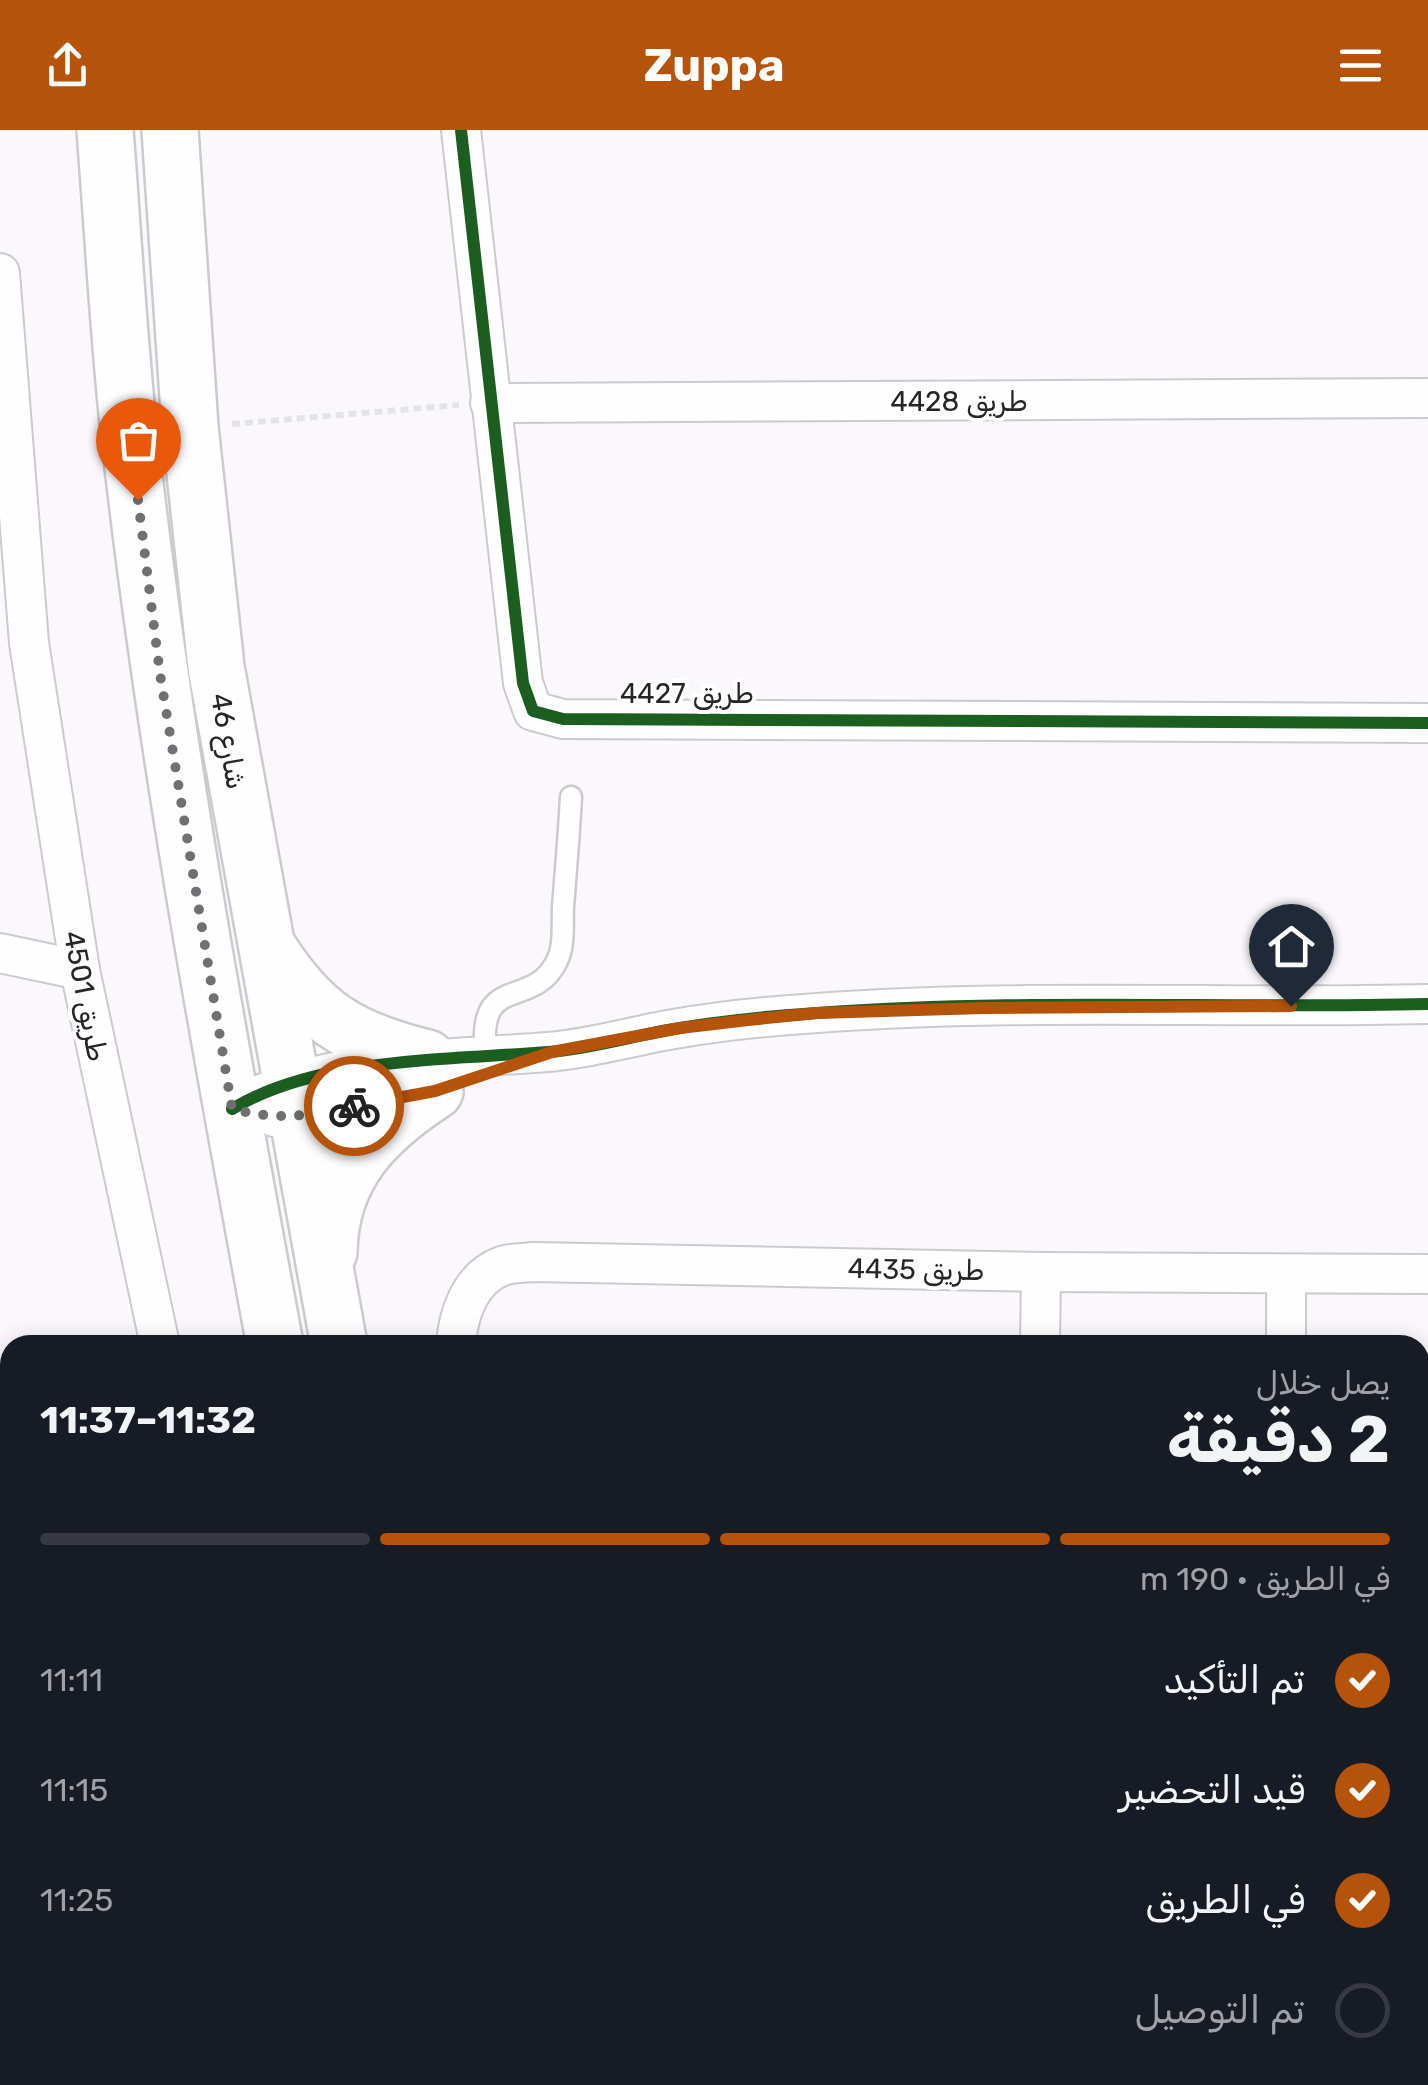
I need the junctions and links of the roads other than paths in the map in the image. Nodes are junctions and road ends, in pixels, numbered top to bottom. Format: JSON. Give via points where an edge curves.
{"nodes":[{"id":1,"x":105,"y":130,"type":"edge"},
{"id":2,"x":170,"y":130,"type":"edge"},
{"id":3,"x":461,"y":130,"type":"edge"},
{"id":4,"x":0,"y":273,"type":"edge"},
{"id":5,"x":1428,"y":398,"type":"edge"},
{"id":6,"x":490,"y":402,"type":"junction"},
{"id":7,"x":14,"y":640,"type":"edge"},
{"id":8,"x":1428,"y":723,"type":"edge"},
{"id":9,"x":571,"y":797,"type":"dead end"},
{"id":10,"x":263,"y":938,"type":"junction"},
{"id":11,"x":0,"y":953,"type":"edge"},
{"id":12,"x":80,"y":970,"type":"junction"},
{"id":13,"x":1428,"y":1004,"type":"edge"},
{"id":14,"x":552,"y":1052,"type":"junction"},
{"id":15,"x":486,"y":1056,"type":"junction"},
{"id":16,"x":431,"y":1075,"type":"junction"},
{"id":17,"x":292,"y":1100,"type":"junction"},
{"id":18,"x":232,"y":1109,"type":"junction"},
{"id":19,"x":1041,"y":1272,"type":"junction"},
{"id":20,"x":1286,"y":1274,"type":"junction"},
{"id":21,"x":1428,"y":1274,"type":"edge"},
{"id":22,"x":334,"y":1320,"type":"edge"},
{"id":23,"x":158,"y":1335,"type":"edge"},
{"id":24,"x":273,"y":1335,"type":"edge"},
{"id":25,"x":458,"y":1335,"type":"edge"},
{"id":26,"x":1040,"y":1335,"type":"edge"},
{"id":27,"x":1286,"y":1335,"type":"edge"}],
"edges":[{"from":1,"to":18,"type":"main road","name":"شارع 46","via":[[129,430]]},
{"from":2,"to":10,"type":"main road","name":"شارع 46","via":[[190,427],[216,667]]},
{"from":3,"to":6,"type":"street","name":"طريق 4427"},
{"from":4,"to":7,"type":"street","name":"طريق 4501"},
{"from":5,"to":6,"type":"street","name":"طريق 4428"},
{"from":6,"to":8,"type":"street","name":"طريق 4427","via":[[523,683],[533,711],[563,719]]},
{"from":7,"to":12,"type":"street","name":"طريق 4501"},
{"from":9,"to":15,"type":"lane","via":[[561,949],[544,980],[488,1010]]},
{"from":10,"to":16,"type":"main road","via":[[291,983],[329,1020]]},
{"from":10,"to":17,"type":"main road","name":"شارع 46"},
{"from":11,"to":12,"type":"street"},
{"from":12,"to":23,"type":"street","name":"طريق 4501"},
{"from":13,"to":14,"type":"street","via":[[817,1013],[680,1028]]},
{"from":14,"to":15,"type":"street"},
{"from":14,"to":16,"type":"street"},
{"from":15,"to":16,"type":"street"},
{"from":16,"to":17,"type":"street"},
{"from":16,"to":22,"type":"main road","via":[[361,1152],[339,1196],[329,1244]]},
{"from":17,"to":18,"type":"street","via":[[260,1092]]},
{"from":17,"to":22,"type":"main road","name":"شارع 46"},
{"from":18,"to":24,"type":"main road","name":"شارع 46"},
{"from":19,"to":20,"type":"street","name":"طريق 4435"},
{"from":19,"to":25,"type":"street","name":"طريق 4435","via":[[534,1262],[501,1266],[476,1284]]},
{"from":19,"to":26,"type":"street"},
{"from":20,"to":21,"type":"street","name":"طريق 4435"},
{"from":20,"to":27,"type":"street"}]}
